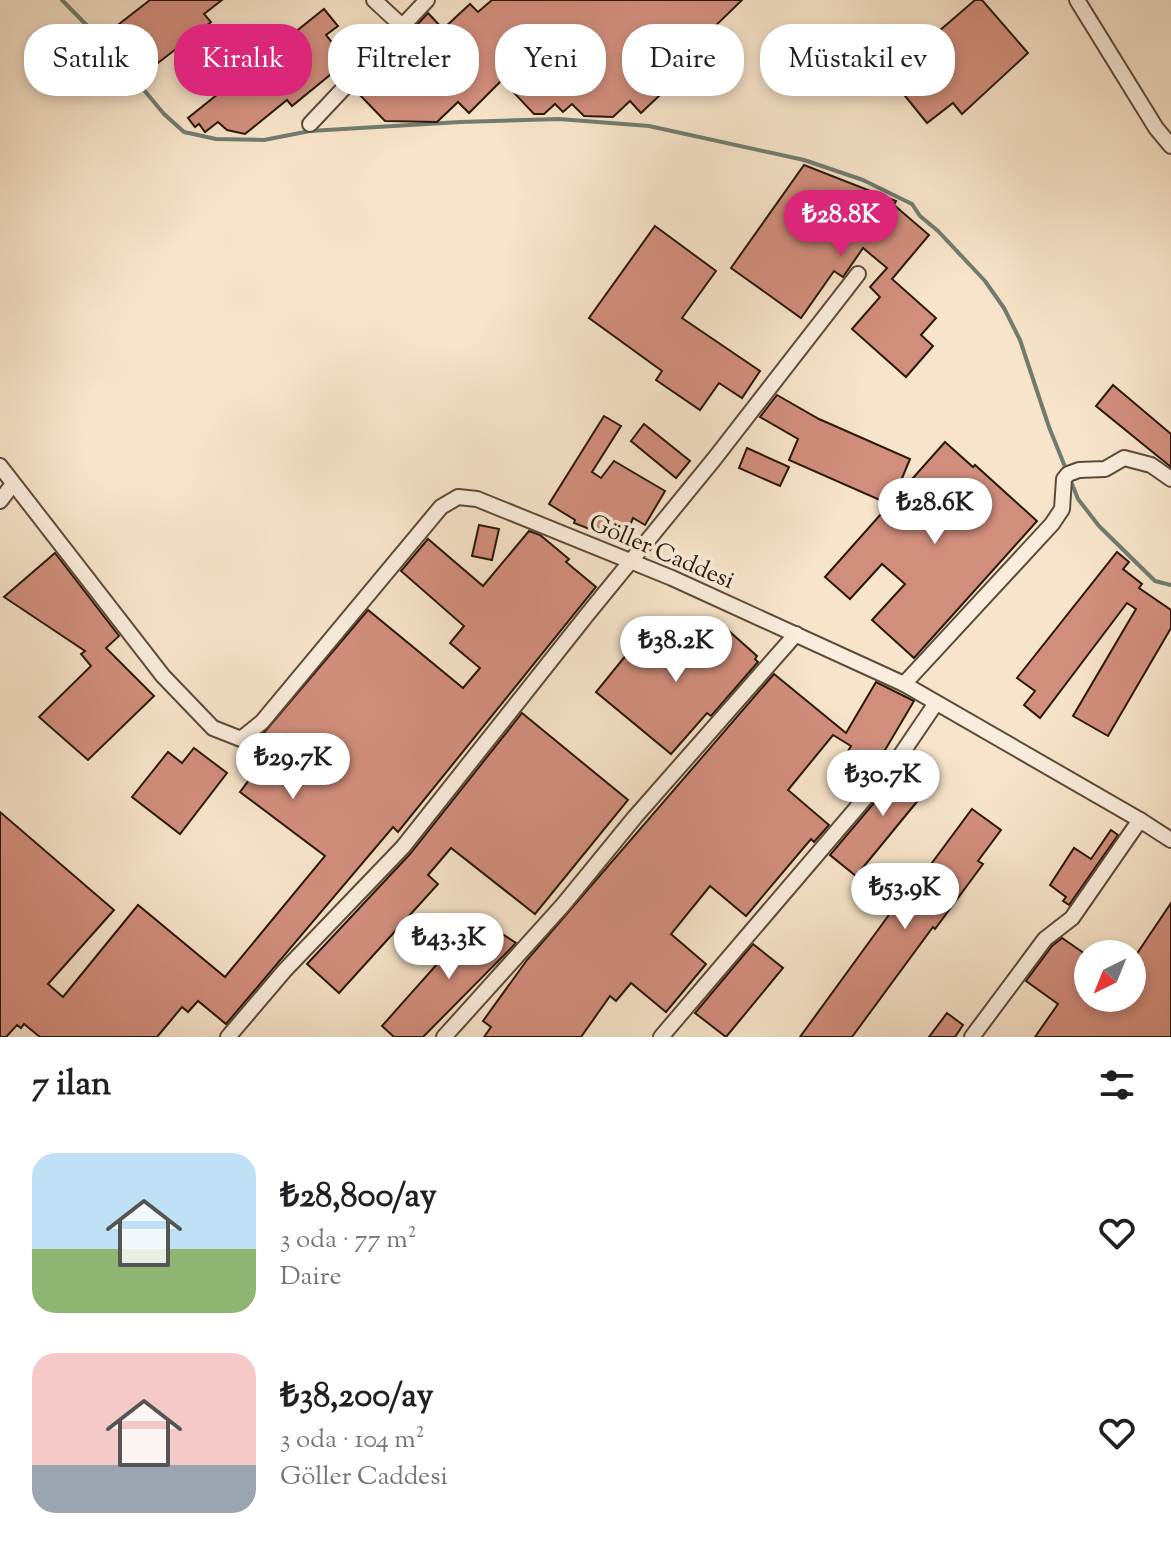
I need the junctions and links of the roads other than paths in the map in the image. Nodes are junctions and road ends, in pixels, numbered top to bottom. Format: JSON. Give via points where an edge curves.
{"nodes":[{"id":1,"x":374,"y":0,"type":"edge"},
{"id":2,"x":427,"y":0,"type":"edge"},
{"id":3,"x":1077,"y":0,"type":"edge"},
{"id":4,"x":400,"y":24,"type":"edge"},
{"id":5,"x":404,"y":24,"type":"edge"},
{"id":6,"x":336,"y":96,"type":"edge"},
{"id":7,"x":310,"y":124,"type":"dead end"},
{"id":8,"x":1171,"y":146,"type":"edge"},
{"id":9,"x":858,"y":274,"type":"dead end"},
{"id":10,"x":0,"y":466,"type":"edge"},
{"id":11,"x":1171,"y":479,"type":"edge"},
{"id":12,"x":13,"y":484,"type":"junction"},
{"id":13,"x":0,"y":501,"type":"edge"},
{"id":14,"x":631,"y":561,"type":"junction"},
{"id":15,"x":796,"y":634,"type":"junction"},
{"id":16,"x":904,"y":684,"type":"junction"},
{"id":17,"x":936,"y":703,"type":"junction"},
{"id":18,"x":1140,"y":820,"type":"junction"},
{"id":19,"x":1171,"y":840,"type":"edge"},
{"id":20,"x":228,"y":1037,"type":"edge"},
{"id":21,"x":444,"y":1037,"type":"edge"},
{"id":22,"x":661,"y":1037,"type":"edge"},
{"id":23,"x":972,"y":1037,"type":"edge"}],
"edges":[{"from":1,"to":4,"type":"street"},
{"from":2,"to":5,"type":"street"},
{"from":3,"to":8,"type":"street"},
{"from":6,"to":7,"type":"street"},
{"from":9,"to":14,"type":"street"},
{"from":10,"to":12,"type":"street"},
{"from":11,"to":16,"type":"street","via":[[1151,465],[1124,458],[1105,469],[1072,472],[1064,479],[1062,509],[1052,524]]},
{"from":12,"to":13,"type":"street"},
{"from":12,"to":14,"type":"street","name":"Göller Caddesi","via":[[188,704],[213,728],[241,739],[262,722],[441,507],[458,497],[507,510]]},
{"from":14,"to":15,"type":"street","name":"Göller Caddesi"},
{"from":14,"to":20,"type":"street","via":[[403,847]]},
{"from":15,"to":16,"type":"street","name":"Göller Caddesi"},
{"from":15,"to":21,"type":"street"},
{"from":16,"to":17,"type":"street","name":"Göller Caddesi"},
{"from":17,"to":18,"type":"street","name":"Göller Caddesi"},
{"from":17,"to":22,"type":"street","via":[[896,762]]},
{"from":18,"to":19,"type":"street","name":"Göller Caddesi"},
{"from":18,"to":23,"type":"street","via":[[1072,918],[1045,939]]}]}
